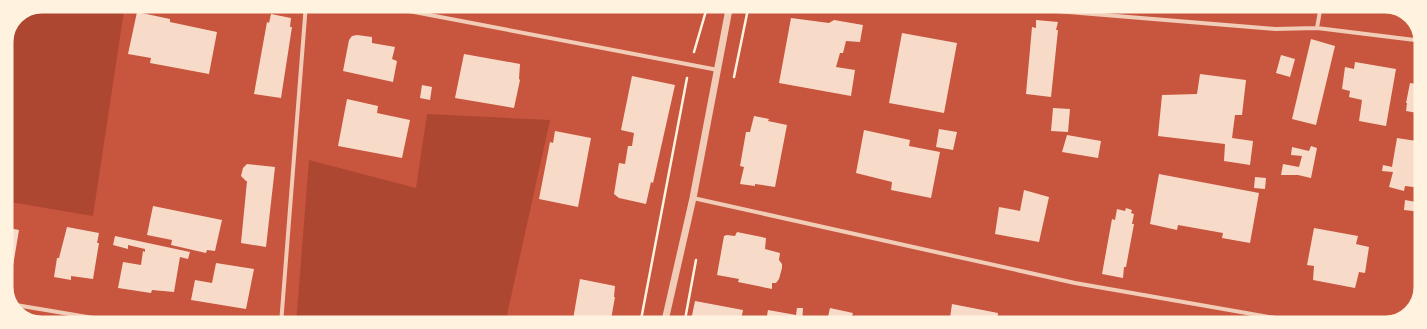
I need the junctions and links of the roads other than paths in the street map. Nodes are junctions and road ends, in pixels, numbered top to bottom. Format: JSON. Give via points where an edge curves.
{"nodes":[{"id":1,"x":305,"y":11,"type":"edge"},
{"id":2,"x":409,"y":11,"type":"edge"},
{"id":3,"x":729,"y":11,"type":"edge"},
{"id":4,"x":1065,"y":11,"type":"edge"},
{"id":5,"x":1320,"y":11,"type":"edge"},
{"id":6,"x":1317,"y":28,"type":"junction"},
{"id":7,"x":1416,"y":40,"type":"edge"},
{"id":8,"x":718,"y":70,"type":"junction"},
{"id":9,"x":693,"y":198,"type":"junction"},
{"id":10,"x":17,"y":305,"type":"edge"},
{"id":11,"x":93,"y":318,"type":"edge"},
{"id":12,"x":281,"y":318,"type":"edge"},
{"id":13,"x":666,"y":318,"type":"edge"},
{"id":14,"x":1275,"y":318,"type":"edge"}],
"edges":[{"from":1,"to":12,"type":"street"},
{"from":2,"to":8,"type":"street"},
{"from":3,"to":8,"type":"street"},
{"from":4,"to":6,"type":"street","via":[[1275,29]]},
{"from":5,"to":6,"type":"street"},
{"from":6,"to":7,"type":"street"},
{"from":8,"to":9,"type":"street"},
{"from":9,"to":13,"type":"street"},
{"from":9,"to":14,"type":"street","via":[[1075,283]]},
{"from":10,"to":11,"type":"street"}]}
